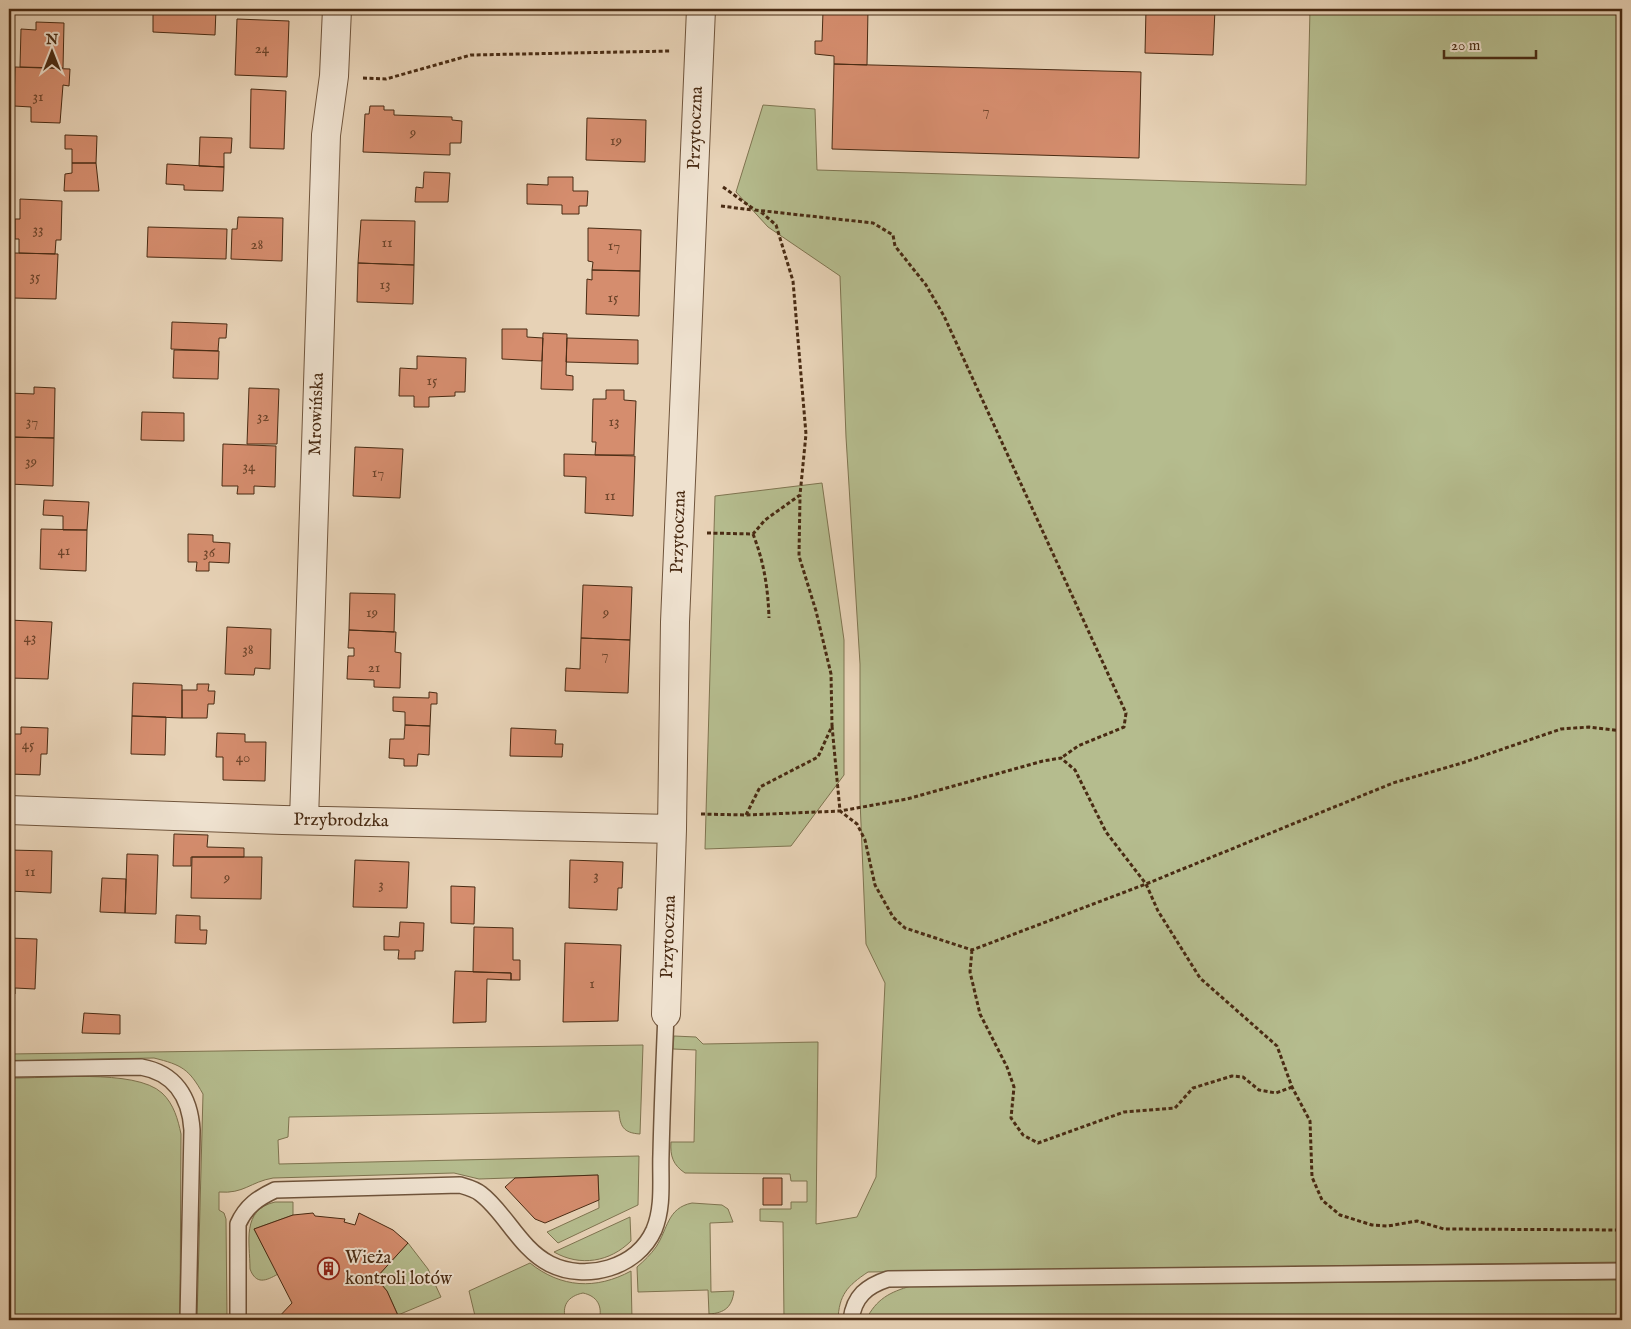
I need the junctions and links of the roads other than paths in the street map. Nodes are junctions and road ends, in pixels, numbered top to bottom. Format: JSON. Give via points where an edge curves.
{"nodes":[{"id":1,"x":337,"y":9,"type":"edge"},
{"id":2,"x":700,"y":9,"type":"edge"},
{"id":3,"x":9,"y":810,"type":"edge"},
{"id":4,"x":304,"y":820,"type":"junction"},
{"id":5,"x":672,"y":821,"type":"junction"},
{"id":6,"x":666,"y":1014,"type":"joint"},
{"id":7,"x":9,"y":1070,"type":"edge"},
{"id":8,"x":1622,"y":1271,"type":"edge"},
{"id":9,"x":188,"y":1320,"type":"edge"},
{"id":10,"x":238,"y":1320,"type":"edge"},
{"id":11,"x":851,"y":1320,"type":"edge"}],
"edges":[{"from":1,"to":4,"type":"street","name":"Mrowińska","via":[[334,76],[326,135]]},
{"from":2,"to":5,"type":"street","name":"Przytoczna","via":[[675,622]]},
{"from":3,"to":4,"type":"street","name":"Przybrodzka"},
{"from":4,"to":5,"type":"street","name":"Przybrodzka"},
{"from":5,"to":6,"type":"street","name":"Przytoczna"},
{"from":6,"to":10,"type":"lane","via":[[661,1196],[654,1229],[646,1244],[631,1258],[617,1266],[581,1272],[550,1264],[525,1244],[481,1194],[460,1185],[275,1190],[254,1201],[243,1212],[238,1224]]},
{"from":7,"to":9,"type":"lane","via":[[141,1067],[157,1070],[179,1088],[191,1115],[192,1130]]},
{"from":8,"to":11,"type":"lane","via":[[888,1279],[871,1284],[860,1294]]}]}
